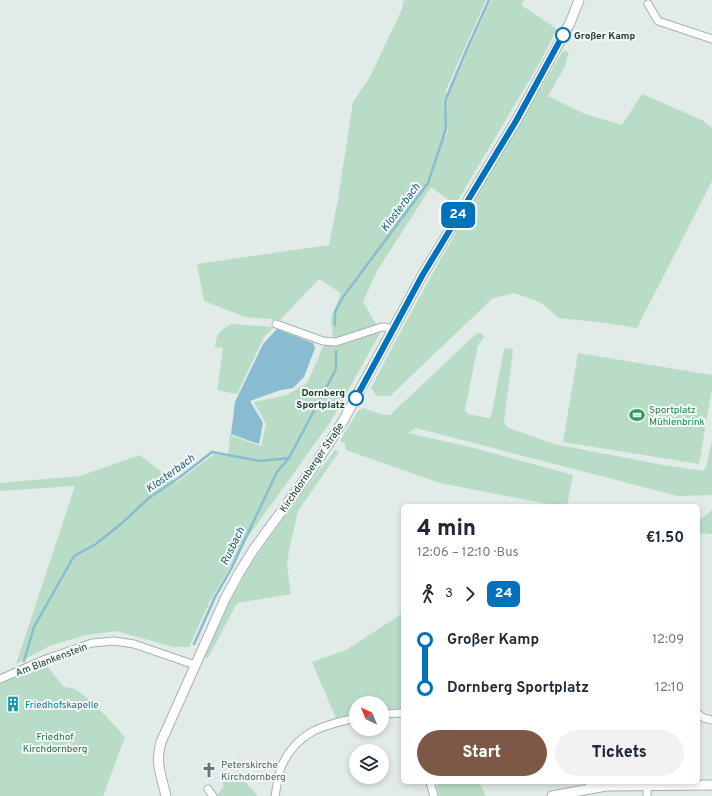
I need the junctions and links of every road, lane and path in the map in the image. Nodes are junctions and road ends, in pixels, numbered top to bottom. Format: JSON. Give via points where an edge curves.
{"nodes":[{"id":1,"x":579,"y":0,"type":"edge"},
{"id":2,"x":648,"y":4,"type":"dead end"},
{"id":3,"x":712,"y":39,"type":"edge"},
{"id":4,"x":276,"y":324,"type":"dead end"},
{"id":5,"x":392,"y":330,"type":"junction"},
{"id":6,"x":195,"y":665,"type":"junction"},
{"id":7,"x":0,"y":679,"type":"edge"},
{"id":8,"x":401,"y":713,"type":"edge"},
{"id":9,"x":389,"y":714,"type":"edge"},
{"id":10,"x":700,"y":715,"type":"edge"},
{"id":11,"x":349,"y":720,"type":"edge"},
{"id":12,"x":712,"y":720,"type":"edge"},
{"id":13,"x":431,"y":784,"type":"edge"},
{"id":14,"x":647,"y":784,"type":"junction"},
{"id":15,"x":590,"y":785,"type":"edge"},
{"id":16,"x":712,"y":785,"type":"edge"},
{"id":17,"x":208,"y":789,"type":"dead end"},
{"id":18,"x":166,"y":796,"type":"edge"},
{"id":19,"x":213,"y":796,"type":"edge"},
{"id":20,"x":275,"y":796,"type":"edge"},
{"id":21,"x":434,"y":796,"type":"edge"},
{"id":22,"x":552,"y":796,"type":"edge"},
{"id":23,"x":647,"y":796,"type":"edge"}],
"edges":[{"from":1,"to":5,"type":"street","name":"Kirchdornberger Straße","via":[[570,22],[516,121]]},
{"from":2,"to":3,"type":"street","via":[[658,21]]},
{"from":4,"to":5,"type":"street","via":[[323,341],[336,342],[382,327]]},
{"from":5,"to":6,"type":"street","name":"Kirchdornberger Straße","via":[[343,421],[239,573]]},
{"from":6,"to":7,"type":"street","name":"Am Blankenstein","via":[[134,644],[114,641],[92,643],[59,654]]},
{"from":6,"to":18,"type":"street","name":"Kirchdornberger Straße","via":[[158,752],[158,764]]},
{"from":8,"to":9,"type":"street"},
{"from":10,"to":12,"type":"street"},
{"from":11,"to":20,"type":"street","via":[[315,730],[297,744],[282,764]]},
{"from":13,"to":21,"type":"street"},
{"from":14,"to":15,"type":"street"},
{"from":14,"to":16,"type":"street"},
{"from":14,"to":23,"type":"street"},
{"from":15,"to":22,"type":"street"},
{"from":17,"to":19,"type":"street"}]}
